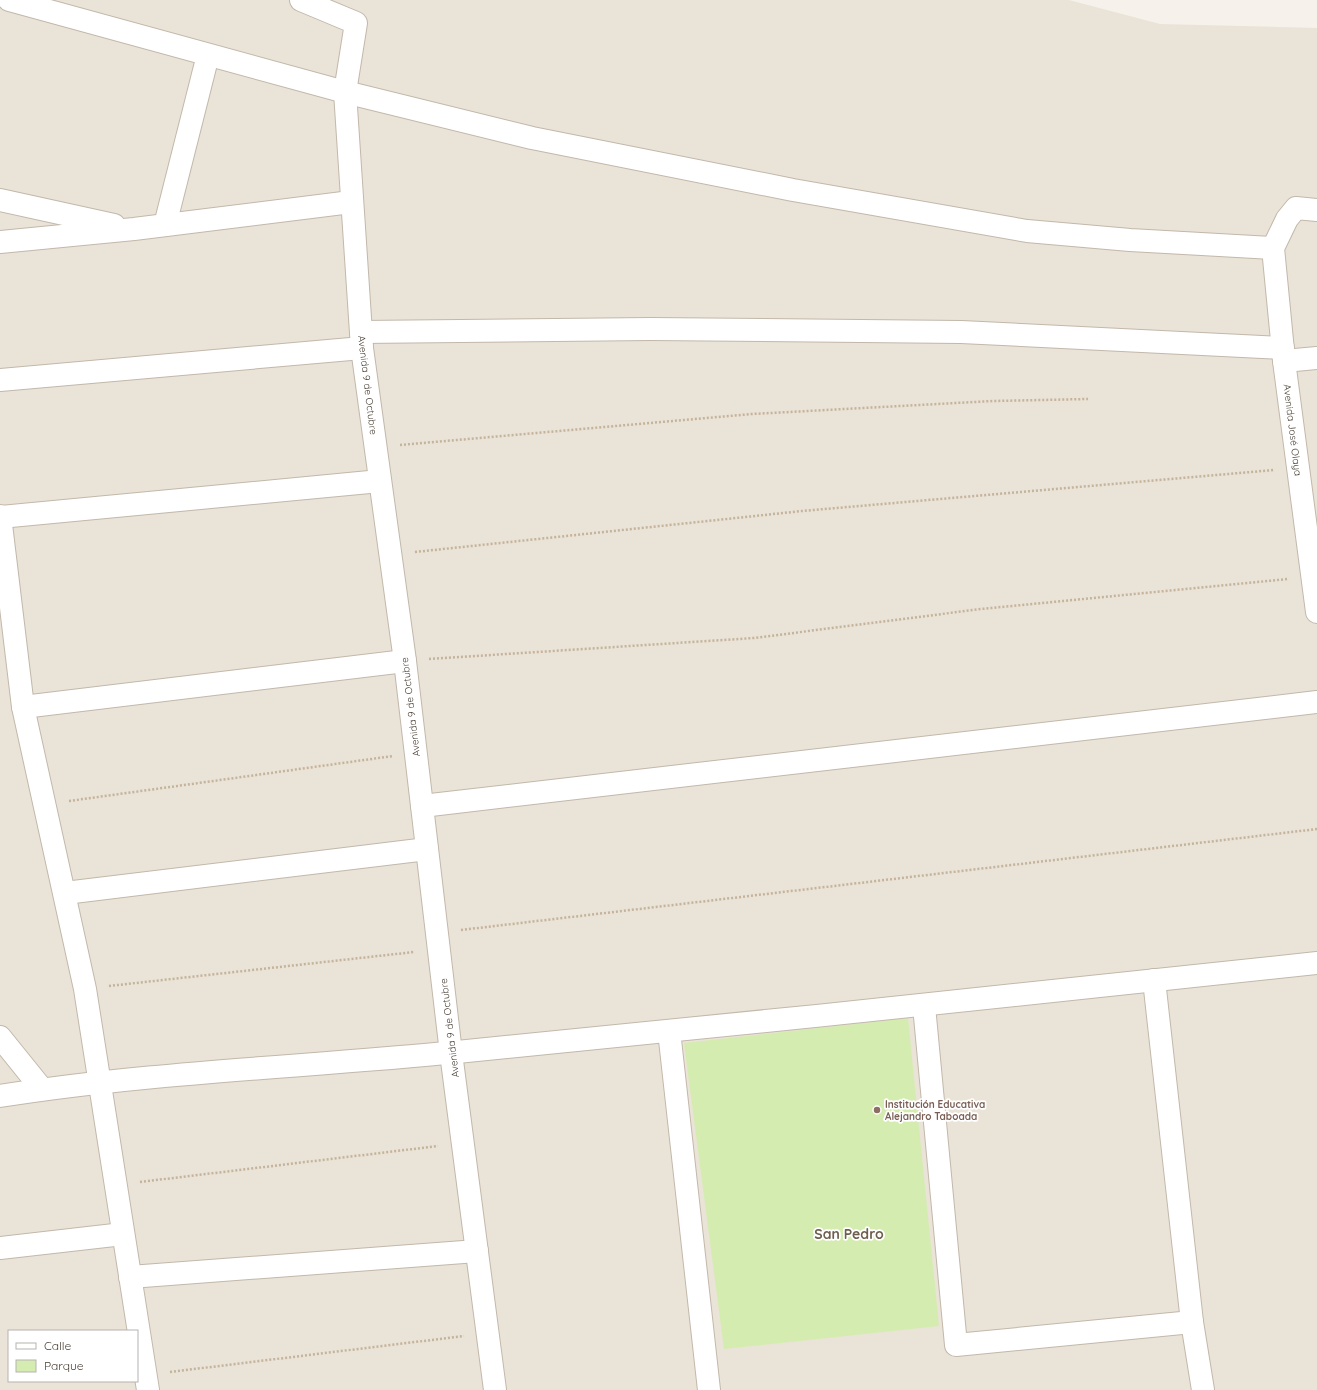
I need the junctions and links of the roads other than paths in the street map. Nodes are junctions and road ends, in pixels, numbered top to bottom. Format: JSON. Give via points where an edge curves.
{"nodes":[{"id":1,"x":9,"y":0,"type":"edge"},
{"id":2,"x":301,"y":0,"type":"edge"},
{"id":3,"x":208,"y":55,"type":"junction"},
{"id":4,"x":345,"y":92,"type":"junction"},
{"id":5,"x":0,"y":200,"type":"edge"},
{"id":6,"x":351,"y":202,"type":"junction"},
{"id":7,"x":1317,"y":210,"type":"edge"},
{"id":8,"x":165,"y":225,"type":"junction"},
{"id":9,"x":134,"y":229,"type":"junction"},
{"id":10,"x":0,"y":242,"type":"edge"},
{"id":11,"x":1273,"y":248,"type":"junction"},
{"id":12,"x":362,"y":340,"type":"junction"},
{"id":13,"x":1284,"y":355,"type":"junction"},
{"id":14,"x":1317,"y":358,"type":"edge"},
{"id":15,"x":0,"y":380,"type":"edge"},
{"id":16,"x":380,"y":481,"type":"junction"},
{"id":17,"x":0,"y":517,"type":"edge"},
{"id":18,"x":1315,"y":577,"type":"edge"},
{"id":19,"x":1317,"y":612,"type":"edge"},
{"id":20,"x":404,"y":661,"type":"junction"},
{"id":21,"x":1317,"y":702,"type":"edge"},
{"id":22,"x":23,"y":706,"type":"junction"},
{"id":23,"x":422,"y":806,"type":"junction"},
{"id":24,"x":427,"y":849,"type":"junction"},
{"id":25,"x":64,"y":893,"type":"junction"},
{"id":26,"x":1317,"y":963,"type":"edge"},
{"id":27,"x":1154,"y":980,"type":"junction"},
{"id":28,"x":924,"y":1006,"type":"junction"},
{"id":29,"x":669,"y":1031,"type":"junction"},
{"id":30,"x":0,"y":1037,"type":"edge"},
{"id":31,"x":451,"y":1052,"type":"junction"},
{"id":32,"x":99,"y":1082,"type":"junction"},
{"id":33,"x":42,"y":1089,"type":"junction"},
{"id":34,"x":0,"y":1096,"type":"edge"},
{"id":35,"x":123,"y":1234,"type":"junction"},
{"id":36,"x":0,"y":1248,"type":"edge"},
{"id":37,"x":477,"y":1252,"type":"junction"},
{"id":38,"x":130,"y":1278,"type":"junction"},
{"id":39,"x":1192,"y":1322,"type":"junction"},
{"id":40,"x":147,"y":1382,"type":"edge"},
{"id":41,"x":495,"y":1390,"type":"edge"},
{"id":42,"x":709,"y":1390,"type":"edge"},
{"id":43,"x":1203,"y":1390,"type":"edge"}],
"edges":[{"from":1,"to":3,"type":"street"},
{"from":2,"to":4,"type":"street","name":"Avenida 9 de Octubre","via":[[356,23]]},
{"from":3,"to":4,"type":"street"},
{"from":3,"to":8,"type":"street"},
{"from":4,"to":6,"type":"street","name":"Avenida 9 de Octubre"},
{"from":4,"to":11,"type":"street","via":[[532,138],[793,190],[1019,230],[1130,240]]},
{"from":5,"to":9,"type":"street"},
{"from":6,"to":8,"type":"street"},
{"from":6,"to":12,"type":"street","name":"Avenida 9 de Octubre"},
{"from":7,"to":11,"type":"street","via":[[1296,208],[1287,219]]},
{"from":8,"to":9,"type":"street"},
{"from":9,"to":10,"type":"street"},
{"from":11,"to":13,"type":"street","name":"Avenida José Olaya"},
{"from":12,"to":13,"type":"street","via":[[650,329],[961,332]]},
{"from":12,"to":15,"type":"street"},
{"from":12,"to":16,"type":"street","name":"Avenida 9 de Octubre"},
{"from":13,"to":14,"type":"street"},
{"from":13,"to":18,"type":"street","name":"Avenida José Olaya"},
{"from":16,"to":17,"type":"street"},
{"from":16,"to":20,"type":"street","name":"Avenida 9 de Octubre"},
{"from":17,"to":22,"type":"street"},
{"from":18,"to":19,"type":"street","name":"Avenida José Olaya"},
{"from":20,"to":22,"type":"street"},
{"from":20,"to":23,"type":"street","name":"Avenida 9 de Octubre"},
{"from":21,"to":23,"type":"street"},
{"from":22,"to":25,"type":"street"},
{"from":23,"to":24,"type":"street","name":"Avenida 9 de Octubre"},
{"from":24,"to":25,"type":"street"},
{"from":24,"to":31,"type":"street","name":"Avenida 9 de Octubre"},
{"from":25,"to":32,"type":"street","via":[[85,989]]},
{"from":26,"to":27,"type":"street"},
{"from":27,"to":28,"type":"street"},
{"from":27,"to":39,"type":"street"},
{"from":28,"to":29,"type":"street"},
{"from":28,"to":39,"type":"street","via":[[956,1345]]},
{"from":29,"to":31,"type":"street"},
{"from":29,"to":42,"type":"street"},
{"from":30,"to":33,"type":"street"},
{"from":31,"to":32,"type":"street"},
{"from":31,"to":37,"type":"street","name":"Avenida 9 de Octubre"},
{"from":32,"to":33,"type":"street"},
{"from":32,"to":35,"type":"street"},
{"from":33,"to":34,"type":"street"},
{"from":35,"to":36,"type":"street"},
{"from":35,"to":38,"type":"street"},
{"from":37,"to":38,"type":"street"},
{"from":37,"to":41,"type":"street","name":"Avenida 9 de Octubre"},
{"from":38,"to":40,"type":"street"},
{"from":39,"to":43,"type":"street"}]}
